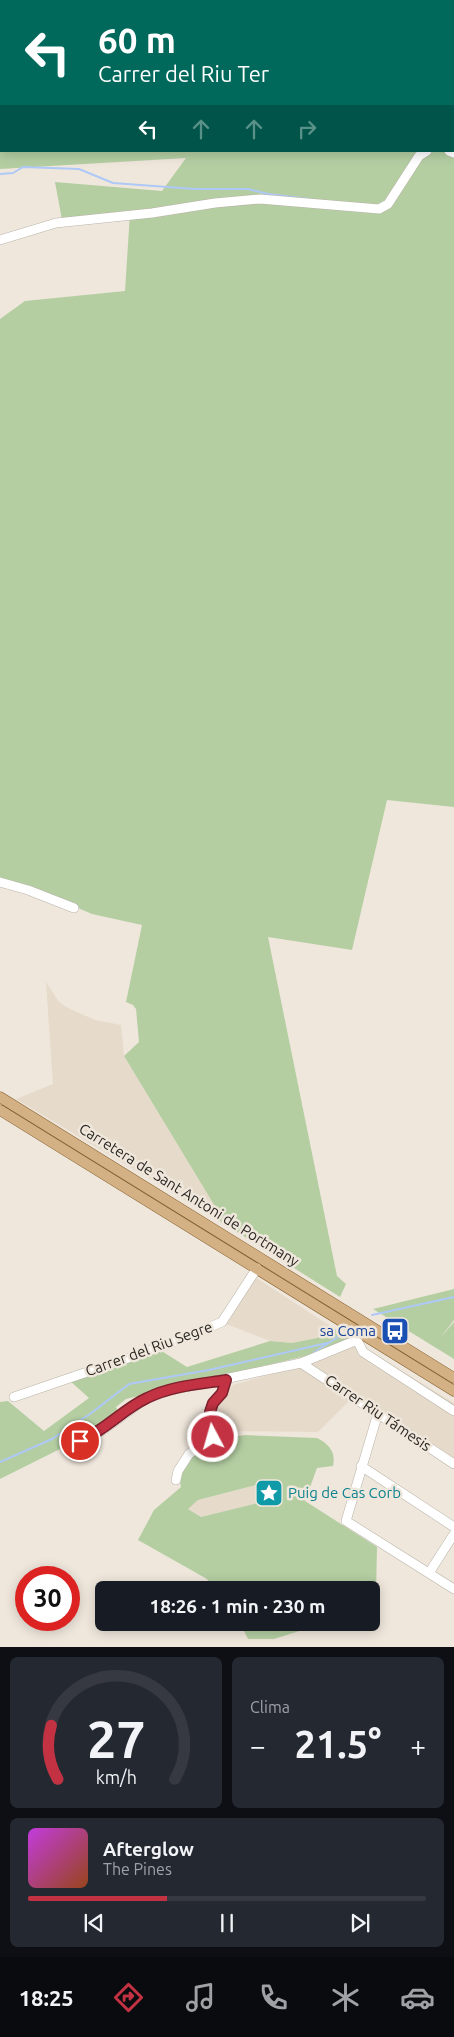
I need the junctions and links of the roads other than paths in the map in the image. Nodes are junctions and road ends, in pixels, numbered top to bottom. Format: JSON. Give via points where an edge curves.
{"nodes":[{"id":1,"x":425,"y":152,"type":"edge"},
{"id":2,"x":0,"y":240,"type":"edge"},
{"id":3,"x":0,"y":882,"type":"edge"},
{"id":4,"x":74,"y":908,"type":"dead end"},
{"id":5,"x":0,"y":1097,"type":"edge"},
{"id":6,"x":0,"y":1110,"type":"edge"},
{"id":7,"x":257,"y":1268,"type":"junction"},
{"id":8,"x":359,"y":1336,"type":"junction"},
{"id":9,"x":302,"y":1363,"type":"junction"},
{"id":10,"x":454,"y":1378,"type":"edge"},
{"id":11,"x":226,"y":1380,"type":"junction"},
{"id":12,"x":454,"y":1391,"type":"edge"},
{"id":13,"x":14,"y":1397,"type":"dead end"},
{"id":14,"x":454,"y":1411,"type":"edge"},
{"id":15,"x":378,"y":1413,"type":"junction"},
{"id":16,"x":76,"y":1443,"type":"dead end"},
{"id":17,"x":454,"y":1464,"type":"edge"},
{"id":18,"x":361,"y":1466,"type":"junction"},
{"id":19,"x":176,"y":1480,"type":"dead end"},
{"id":20,"x":454,"y":1527,"type":"edge"},
{"id":21,"x":454,"y":1534,"type":"edge"},
{"id":22,"x":429,"y":1573,"type":"junction"},
{"id":23,"x":454,"y":1589,"type":"edge"}],
"edges":[{"from":1,"to":2,"type":"street","via":[[419,156],[388,204],[379,209],[260,199],[215,202],[152,213],[56,222]]},
{"from":3,"to":4,"type":"street"},
{"from":5,"to":10,"type":"main road","name":"Carretera de Sant Antoni de Portmany"},
{"from":6,"to":7,"type":"main road","name":"Carretera de Sant Antoni de Portmany"},
{"from":7,"to":8,"type":"main road","name":"Carretera de Sant Antoni de Portmany"},
{"from":7,"to":13,"type":"street","name":"Carrer del Riu Segre","via":[[222,1322],[169,1344]]},
{"from":8,"to":9,"type":"street"},
{"from":8,"to":12,"type":"main road","name":"Carretera de Sant Antoni de Portmany"},
{"from":8,"to":14,"type":"street","via":[[363,1352]]},
{"from":9,"to":11,"type":"street"},
{"from":9,"to":15,"type":"street","name":"Carrer Riu Támesis"},
{"from":11,"to":16,"type":"street","via":[[147,1398],[103,1430]]},
{"from":11,"to":19,"type":"street","via":[[210,1412],[215,1431],[213,1437],[189,1454]]},
{"from":15,"to":17,"type":"street","name":"Carrer Riu Támesis"},
{"from":15,"to":18,"type":"street"},
{"from":18,"to":20,"type":"street"},
{"from":18,"to":22,"type":"street","via":[[346,1521]]},
{"from":21,"to":22,"type":"street"},
{"from":22,"to":23,"type":"street"}]}
